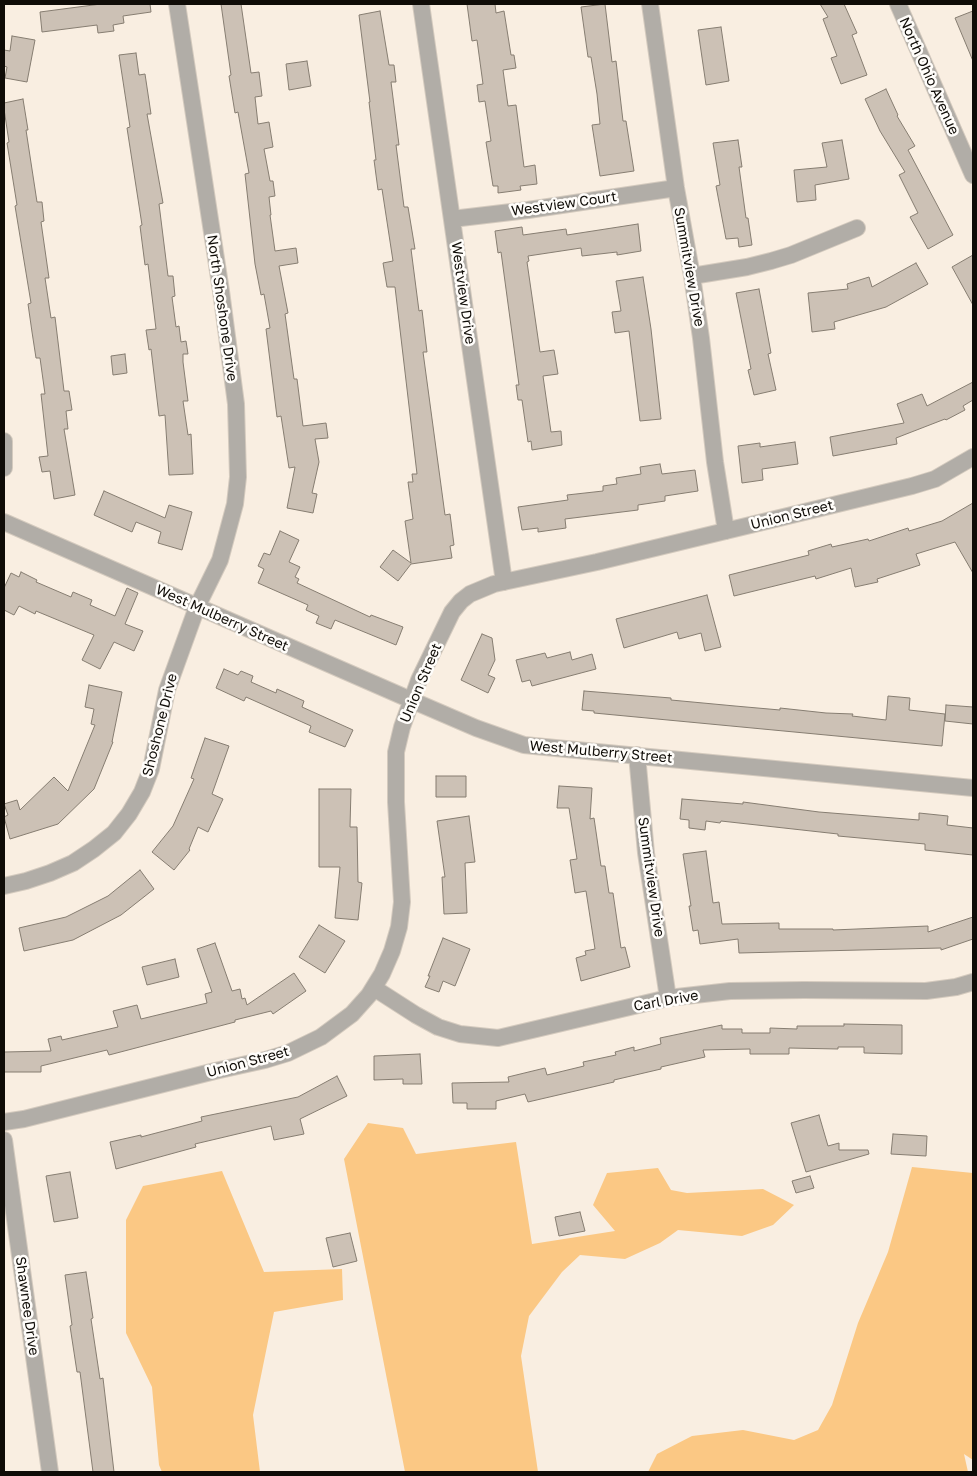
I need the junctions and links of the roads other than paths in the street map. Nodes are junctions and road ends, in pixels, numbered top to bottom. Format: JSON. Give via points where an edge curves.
{"nodes":[{"id":1,"x":177,"y":4,"type":"edge"},
{"id":2,"x":421,"y":4,"type":"edge"},
{"id":3,"x":650,"y":4,"type":"edge"},
{"id":4,"x":898,"y":4,"type":"edge"},
{"id":5,"x":973,"y":175,"type":"edge"},
{"id":6,"x":676,"y":188,"type":"junction"},
{"id":7,"x":452,"y":219,"type":"junction"},
{"id":8,"x":857,"y":228,"type":"dead end"},
{"id":9,"x":692,"y":276,"type":"junction"},
{"id":10,"x":4,"y":441,"type":"edge"},
{"id":11,"x":973,"y":457,"type":"edge"},
{"id":12,"x":4,"y":468,"type":"edge"},
{"id":13,"x":4,"y":522,"type":"edge"},
{"id":14,"x":726,"y":531,"type":"junction"},
{"id":15,"x":504,"y":582,"type":"junction"},
{"id":16,"x":197,"y":607,"type":"junction"},
{"id":17,"x":411,"y":700,"type":"junction"},
{"id":18,"x":637,"y":755,"type":"junction"},
{"id":19,"x":973,"y":788,"type":"edge"},
{"id":20,"x":4,"y":886,"type":"edge"},
{"id":21,"x":973,"y":982,"type":"edge"},
{"id":22,"x":374,"y":988,"type":"junction"},
{"id":23,"x":668,"y":998,"type":"junction"},
{"id":24,"x":4,"y":1122,"type":"edge"},
{"id":25,"x":4,"y":1140,"type":"edge"},
{"id":26,"x":50,"y":1472,"type":"edge"}],
"edges":[{"from":1,"to":16,"type":"street","name":"North Shoshone Drive","via":[[221,291],[236,404],[238,446],[238,477],[229,528],[220,560]]},
{"from":2,"to":7,"type":"street","name":"Westview Drive"},
{"from":3,"to":6,"type":"street","name":"Summitview Drive"},
{"from":4,"to":5,"type":"street","name":"North Ohio Avenue"},
{"from":6,"to":7,"type":"street","name":"Westview Court"},
{"from":6,"to":9,"type":"street","name":"Summitview Drive"},
{"from":7,"to":15,"type":"street","name":"Westview Drive"},
{"from":8,"to":9,"type":"street","via":[[792,255]]},
{"from":9,"to":14,"type":"street","name":"Summitview Drive"},
{"from":10,"to":12,"type":"street"},
{"from":11,"to":14,"type":"street","name":"Union Street","via":[[935,479],[912,486]]},
{"from":13,"to":16,"type":"street","name":"West Mulberry Street"},
{"from":14,"to":15,"type":"street","name":"Union Street"},
{"from":15,"to":17,"type":"street","name":"Union Street","via":[[485,587],[460,601]]},
{"from":16,"to":17,"type":"street","name":"West Mulberry Street"},
{"from":16,"to":20,"type":"street","name":"Shoshone Drive","via":[[167,690],[151,769],[129,814],[114,833],[73,863]]},
{"from":17,"to":18,"type":"street","name":"West Mulberry Street","via":[[524,745]]},
{"from":17,"to":22,"type":"street","name":"Union Street","via":[[396,752],[400,919],[392,951]]},
{"from":18,"to":19,"type":"street","name":"West Mulberry Street"},
{"from":18,"to":23,"type":"street","name":"Summitview Drive","via":[[646,853]]},
{"from":21,"to":23,"type":"street","name":"Carl Drive","via":[[926,991],[748,991]]},
{"from":22,"to":23,"type":"street","name":"Carl Drive","via":[[438,1027],[460,1034],[498,1038]]},
{"from":22,"to":24,"type":"street","name":"Union Street","via":[[352,1014],[321,1037],[288,1053]]},
{"from":25,"to":26,"type":"street","name":"Shawnee Drive"}]}
